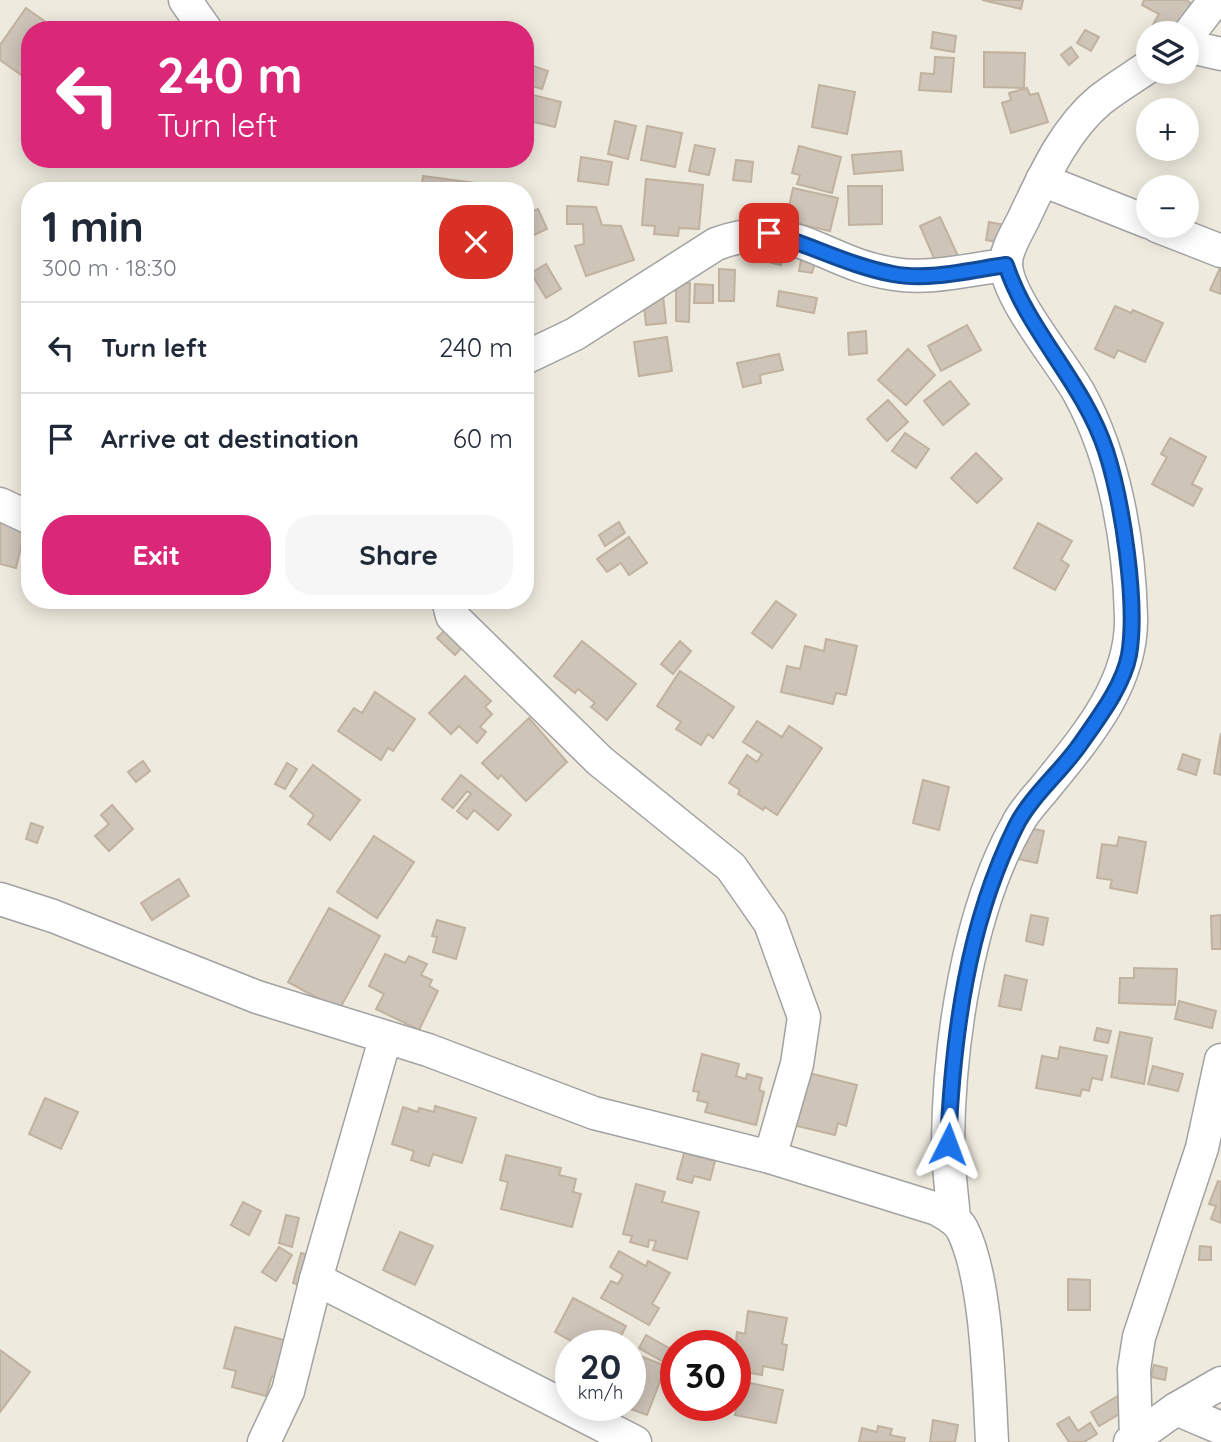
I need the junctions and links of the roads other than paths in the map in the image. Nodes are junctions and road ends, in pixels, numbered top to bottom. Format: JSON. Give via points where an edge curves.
{"nodes":[{"id":1,"x":185,"y":0,"type":"edge"},
{"id":2,"x":1215,"y":0,"type":"edge"},
{"id":3,"x":200,"y":21,"type":"edge"},
{"id":4,"x":1199,"y":21,"type":"edge"},
{"id":5,"x":1199,"y":49,"type":"edge"},
{"id":6,"x":1221,"y":54,"type":"edge"},
{"id":7,"x":1136,"y":75,"type":"edge"},
{"id":8,"x":1042,"y":180,"type":"junction"},
{"id":9,"x":1136,"y":217,"type":"edge"},
{"id":10,"x":1188,"y":238,"type":"edge"},
{"id":11,"x":1221,"y":251,"type":"edge"},
{"id":12,"x":1006,"y":265,"type":"junction"},
{"id":13,"x":534,"y":354,"type":"edge"},
{"id":14,"x":0,"y":504,"type":"edge"},
{"id":15,"x":21,"y":513,"type":"edge"},
{"id":16,"x":451,"y":609,"type":"edge"},
{"id":17,"x":0,"y":900,"type":"edge"},
{"id":18,"x":385,"y":1040,"type":"junction"},
{"id":19,"x":1221,"y":1060,"type":"edge"},
{"id":20,"x":770,"y":1157,"type":"junction"},
{"id":21,"x":954,"y":1219,"type":"junction"},
{"id":22,"x":316,"y":1279,"type":"junction"},
{"id":23,"x":1221,"y":1383,"type":"edge"},
{"id":24,"x":1177,"y":1409,"type":"junction"},
{"id":25,"x":1221,"y":1428,"type":"edge"},
{"id":26,"x":1133,"y":1440,"type":"edge"},
{"id":27,"x":264,"y":1442,"type":"edge"},
{"id":28,"x":635,"y":1442,"type":"edge"},
{"id":29,"x":992,"y":1442,"type":"edge"}],
"edges":[{"from":1,"to":3,"type":"street"},
{"from":2,"to":4,"type":"street"},
{"from":5,"to":6,"type":"street"},
{"from":7,"to":8,"type":"street","via":[[1099,101],[1069,134]]},
{"from":8,"to":9,"type":"street"},
{"from":8,"to":12,"type":"street"},
{"from":10,"to":11,"type":"street"},
{"from":12,"to":13,"type":"street","via":[[895,275],[769,233],[740,235],[716,244],[575,334]]},
{"from":12,"to":21,"type":"street","via":[[1015,292],[1079,393],[1106,450],[1121,521],[1131,616],[1129,657],[1080,745],[1017,823],[989,891],[966,972],[953,1051],[948,1144]]},
{"from":14,"to":15,"type":"street"},
{"from":16,"to":20,"type":"street","via":[[600,761],[731,867],[770,923],[804,1017],[797,1064]]},
{"from":17,"to":18,"type":"street"},
{"from":18,"to":20,"type":"street","via":[[428,1051],[594,1112]]},
{"from":18,"to":22,"type":"street"},
{"from":19,"to":26,"type":"street","via":[[1202,1148],[1139,1337]]},
{"from":20,"to":21,"type":"street","via":[[937,1209]]},
{"from":21,"to":29,"type":"street","via":[[973,1260],[979,1288]]},
{"from":22,"to":27,"type":"street","via":[[288,1391]]},
{"from":22,"to":28,"type":"street"},
{"from":23,"to":24,"type":"street"},
{"from":24,"to":25,"type":"street"},
{"from":24,"to":26,"type":"street"}]}
